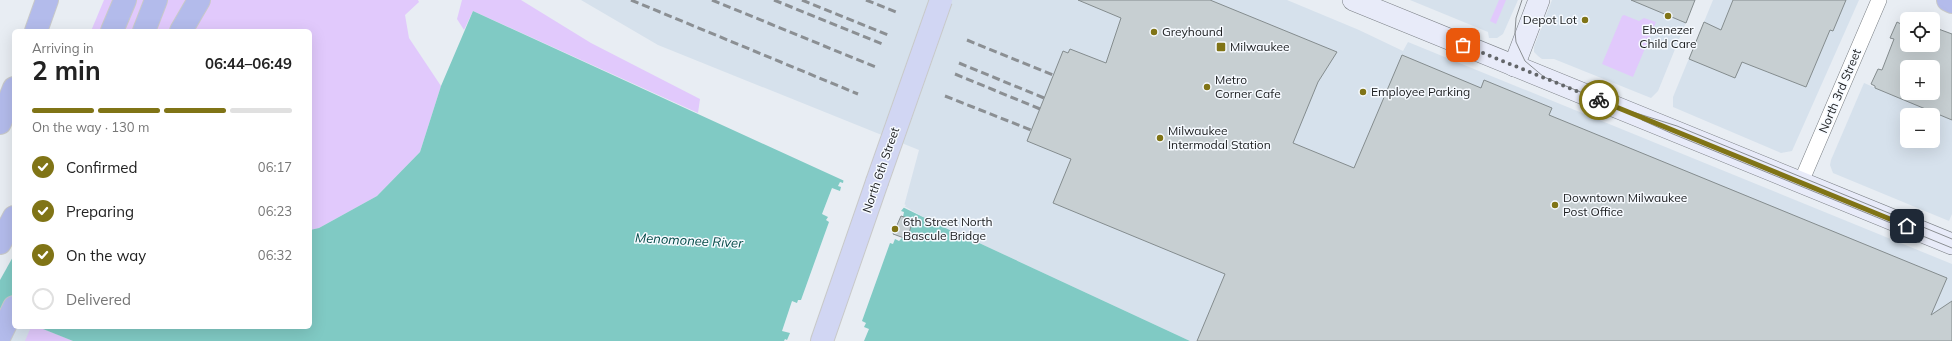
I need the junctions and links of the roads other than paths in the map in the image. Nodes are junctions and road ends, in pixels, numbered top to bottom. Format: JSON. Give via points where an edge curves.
{"nodes":[{"id":1,"x":47,"y":0,"type":"edge"},
{"id":2,"x":125,"y":0,"type":"edge"},
{"id":3,"x":156,"y":0,"type":"edge"},
{"id":4,"x":198,"y":0,"type":"edge"},
{"id":5,"x":941,"y":0,"type":"edge"},
{"id":6,"x":1353,"y":0,"type":"edge"},
{"id":7,"x":1540,"y":0,"type":"edge"},
{"id":8,"x":1879,"y":0,"type":"edge"},
{"id":9,"x":1948,"y":0,"type":"edge"},
{"id":10,"x":1952,"y":2,"type":"edge"},
{"id":11,"x":37,"y":29,"type":"edge"},
{"id":12,"x":113,"y":29,"type":"edge"},
{"id":13,"x":145,"y":29,"type":"edge"},
{"id":14,"x":182,"y":29,"type":"edge"},
{"id":15,"x":1514,"y":66,"type":"junction"},
{"id":16,"x":12,"y":93,"type":"edge"},
{"id":17,"x":0,"y":123,"type":"edge"},
{"id":18,"x":1801,"y":182,"type":"junction"},
{"id":19,"x":12,"y":221,"type":"edge"},
{"id":20,"x":0,"y":243,"type":"edge"},
{"id":21,"x":1952,"y":244,"type":"edge"},
{"id":22,"x":822,"y":341,"type":"edge"}],
"edges":[{"from":1,"to":11,"type":"highway"},
{"from":2,"to":12,"type":"highway"},
{"from":3,"to":13,"type":"highway"},
{"from":4,"to":14,"type":"highway"},
{"from":5,"to":22,"type":"main road","name":"North 6th Street","bridge":true},
{"from":6,"to":15,"type":"street"},
{"from":7,"to":15,"type":"street"},
{"from":8,"to":18,"type":"street","name":"North 3rd Street"},
{"from":9,"to":10,"type":"highway"},
{"from":15,"to":18,"type":"street"},
{"from":16,"to":17,"type":"highway"},
{"from":18,"to":21,"type":"street"},
{"from":19,"to":20,"type":"highway"}]}
